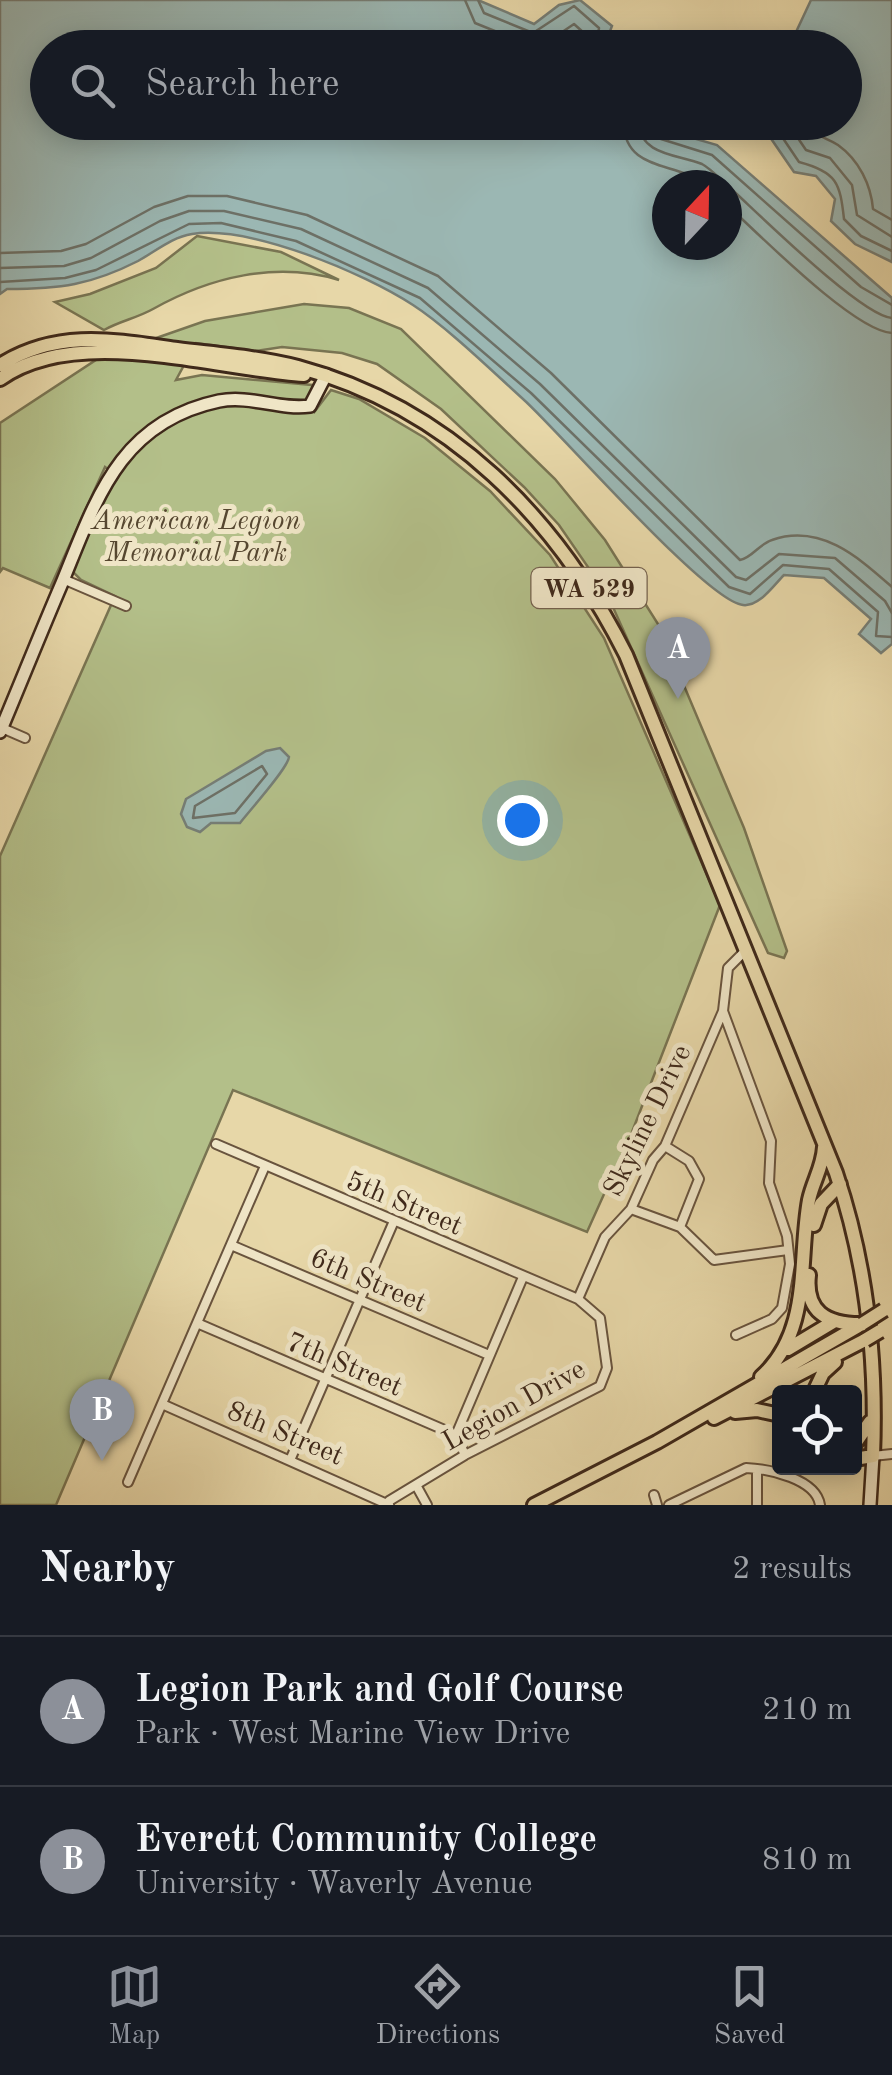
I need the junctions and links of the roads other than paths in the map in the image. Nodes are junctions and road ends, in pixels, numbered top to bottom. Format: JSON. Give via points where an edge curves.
{"nodes":[{"id":1,"x":207,"y":359,"type":"junction"},
{"id":2,"x":0,"y":365,"type":"edge"},
{"id":3,"x":326,"y":376,"type":"junction"},
{"id":4,"x":0,"y":379,"type":"edge"},
{"id":5,"x":63,"y":579,"type":"junction"},
{"id":6,"x":126,"y":606,"type":"dead end"},
{"id":7,"x":1,"y":730,"type":"edge"},
{"id":8,"x":25,"y":738,"type":"dead end"},
{"id":9,"x":748,"y":948,"type":"junction"},
{"id":10,"x":722,"y":1011,"type":"junction"},
{"id":11,"x":824,"y":1140,"type":"junction"},
{"id":12,"x":216,"y":1144,"type":"dead end"},
{"id":13,"x":665,"y":1146,"type":"junction"},
{"id":14,"x":266,"y":1166,"type":"junction"},
{"id":15,"x":840,"y":1184,"type":"junction"},
{"id":16,"x":809,"y":1200,"type":"junction"},
{"id":17,"x":631,"y":1208,"type":"junction"},
{"id":18,"x":814,"y":1218,"type":"junction"},
{"id":19,"x":394,"y":1222,"type":"junction"},
{"id":20,"x":852,"y":1222,"type":"junction"},
{"id":21,"x":680,"y":1228,"type":"junction"},
{"id":22,"x":231,"y":1244,"type":"junction"},
{"id":23,"x":788,"y":1250,"type":"junction"},
{"id":24,"x":524,"y":1277,"type":"junction"},
{"id":25,"x":578,"y":1299,"type":"junction"},
{"id":26,"x":360,"y":1300,"type":"junction"},
{"id":27,"x":888,"y":1307,"type":"edge"},
{"id":28,"x":833,"y":1322,"type":"junction"},
{"id":29,"x":197,"y":1324,"type":"junction"},
{"id":30,"x":862,"y":1324,"type":"junction"},
{"id":31,"x":886,"y":1327,"type":"edge"},
{"id":32,"x":736,"y":1334,"type":"dead end"},
{"id":33,"x":865,"y":1340,"type":"junction"},
{"id":34,"x":786,"y":1350,"type":"junction"},
{"id":35,"x":489,"y":1355,"type":"junction"},
{"id":36,"x":326,"y":1380,"type":"junction"},
{"id":37,"x":817,"y":1385,"type":"edge"},
{"id":38,"x":742,"y":1393,"type":"junction"},
{"id":39,"x":162,"y":1404,"type":"junction"},
{"id":40,"x":772,"y":1405,"type":"edge"},
{"id":41,"x":757,"y":1410,"type":"junction"},
{"id":42,"x":875,"y":1410,"type":"junction"},
{"id":43,"x":772,"y":1413,"type":"edge"},
{"id":44,"x":704,"y":1423,"type":"junction"},
{"id":45,"x":456,"y":1435,"type":"junction"},
{"id":46,"x":862,"y":1439,"type":"edge"},
{"id":47,"x":657,"y":1442,"type":"junction"},
{"id":48,"x":862,"y":1451,"type":"edge"},
{"id":49,"x":892,"y":1454,"type":"edge"},
{"id":50,"x":465,"y":1455,"type":"junction"},
{"id":51,"x":873,"y":1456,"type":"junction"},
{"id":52,"x":291,"y":1458,"type":"junction"},
{"id":53,"x":862,"y":1458,"type":"edge"},
{"id":54,"x":757,"y":1468,"type":"junction"},
{"id":55,"x":128,"y":1482,"type":"dead end"},
{"id":56,"x":416,"y":1485,"type":"junction"},
{"id":57,"x":654,"y":1494,"type":"dead end"},
{"id":58,"x":389,"y":1503,"type":"edge"},
{"id":59,"x":428,"y":1505,"type":"edge"},
{"id":60,"x":534,"y":1505,"type":"edge"},
{"id":61,"x":656,"y":1505,"type":"edge"},
{"id":62,"x":668,"y":1505,"type":"edge"},
{"id":63,"x":757,"y":1505,"type":"edge"},
{"id":64,"x":820,"y":1505,"type":"edge"},
{"id":65,"x":870,"y":1505,"type":"edge"}],
"edges":[{"from":1,"to":2,"type":"main road","number":"WA 529","via":[[81,338],[48,343]]},
{"from":1,"to":3,"type":"main road","number":"WA 529"},
{"from":1,"to":4,"type":"main road","number":"WA 529","via":[[78,350],[28,362]]},
{"from":3,"to":5,"type":"main road","via":[[310,406],[260,398],[214,402],[144,437],[100,488]]},
{"from":3,"to":9,"type":"main road","number":"WA 529","via":[[381,396],[461,446],[555,539],[626,655]]},
{"from":5,"to":6,"type":"street"},
{"from":5,"to":7,"type":"main road"},
{"from":7,"to":8,"type":"street"},
{"from":9,"to":10,"type":"street","name":"Skyline Drive","via":[[731,960]]},
{"from":9,"to":11,"type":"main road","number":"WA 529"},
{"from":10,"to":13,"type":"street","name":"Skyline Drive"},
{"from":10,"to":23,"type":"street","via":[[771,1141],[769,1182]]},
{"from":11,"to":15,"type":"main road","number":"WA 529"},
{"from":11,"to":16,"type":"main road"},
{"from":12,"to":14,"type":"street","name":"5th Street"},
{"from":13,"to":17,"type":"street","name":"Skyline Drive"},
{"from":13,"to":21,"type":"street","via":[[689,1160],[699,1180]]},
{"from":14,"to":19,"type":"street","name":"5th Street"},
{"from":14,"to":22,"type":"street"},
{"from":15,"to":16,"type":"main road","via":[[818,1186]]},
{"from":15,"to":18,"type":"main road"},
{"from":15,"to":20,"type":"main road","number":"WA 529"},
{"from":16,"to":34,"type":"main road","via":[[797,1314]]},
{"from":17,"to":21,"type":"street"},
{"from":17,"to":25,"type":"street","name":"Skyline Drive","via":[[605,1237]]},
{"from":18,"to":20,"type":"main road","via":[[831,1209]]},
{"from":18,"to":28,"type":"main road","via":[[809,1296]]},
{"from":19,"to":24,"type":"street","name":"5th Street"},
{"from":19,"to":26,"type":"street"},
{"from":20,"to":42,"type":"main road","number":"WA 529","via":[[871,1327]]},
{"from":21,"to":23,"type":"street","via":[[714,1260]]},
{"from":22,"to":26,"type":"street","name":"6th Street"},
{"from":22,"to":29,"type":"street"},
{"from":23,"to":32,"type":"street","via":[[782,1308],[772,1320]]},
{"from":24,"to":25,"type":"street","name":"5th Street"},
{"from":24,"to":35,"type":"street"},
{"from":25,"to":50,"type":"street","name":"Legion Drive","via":[[603,1325],[607,1368],[600,1386]]},
{"from":26,"to":35,"type":"street","name":"6th Street"},
{"from":26,"to":36,"type":"street"},
{"from":27,"to":30,"type":"main road","bridge":true},
{"from":28,"to":30,"type":"main road"},
{"from":28,"to":34,"type":"main road"},
{"from":29,"to":36,"type":"street","name":"7th Street"},
{"from":29,"to":39,"type":"street"},
{"from":30,"to":38,"type":"main road"},
{"from":31,"to":33,"type":"main road","bridge":true},
{"from":33,"to":37,"type":"main road","via":[[831,1365]]},
{"from":33,"to":44,"type":"main road"},
{"from":34,"to":38,"type":"main road"},
{"from":35,"to":45,"type":"street"},
{"from":36,"to":45,"type":"street","name":"7th Street"},
{"from":36,"to":52,"type":"street"},
{"from":38,"to":47,"type":"main road"},
{"from":39,"to":52,"type":"street","name":"8th Street"},
{"from":39,"to":55,"type":"street"},
{"from":40,"to":41,"type":"main road"},
{"from":41,"to":43,"type":"main road"},
{"from":41,"to":44,"type":"main road"},
{"from":42,"to":46,"type":"main road"},
{"from":42,"to":51,"type":"main road","number":"WA 529"},
{"from":44,"to":47,"type":"main road"},
{"from":45,"to":50,"type":"street"},
{"from":47,"to":60,"type":"main road"},
{"from":48,"to":51,"type":"main road"},
{"from":49,"to":51,"type":"street"},
{"from":50,"to":56,"type":"street","name":"Legion Drive"},
{"from":51,"to":53,"type":"main road"},
{"from":51,"to":65,"type":"main road"},
{"from":52,"to":58,"type":"street","name":"8th Street"},
{"from":54,"to":62,"type":"street","via":[[728,1474]]},
{"from":54,"to":63,"type":"street"},
{"from":54,"to":64,"type":"street","via":[[807,1486]]},
{"from":56,"to":58,"type":"street","name":"Legion Drive"},
{"from":56,"to":59,"type":"street"},
{"from":57,"to":61,"type":"street"}]}
